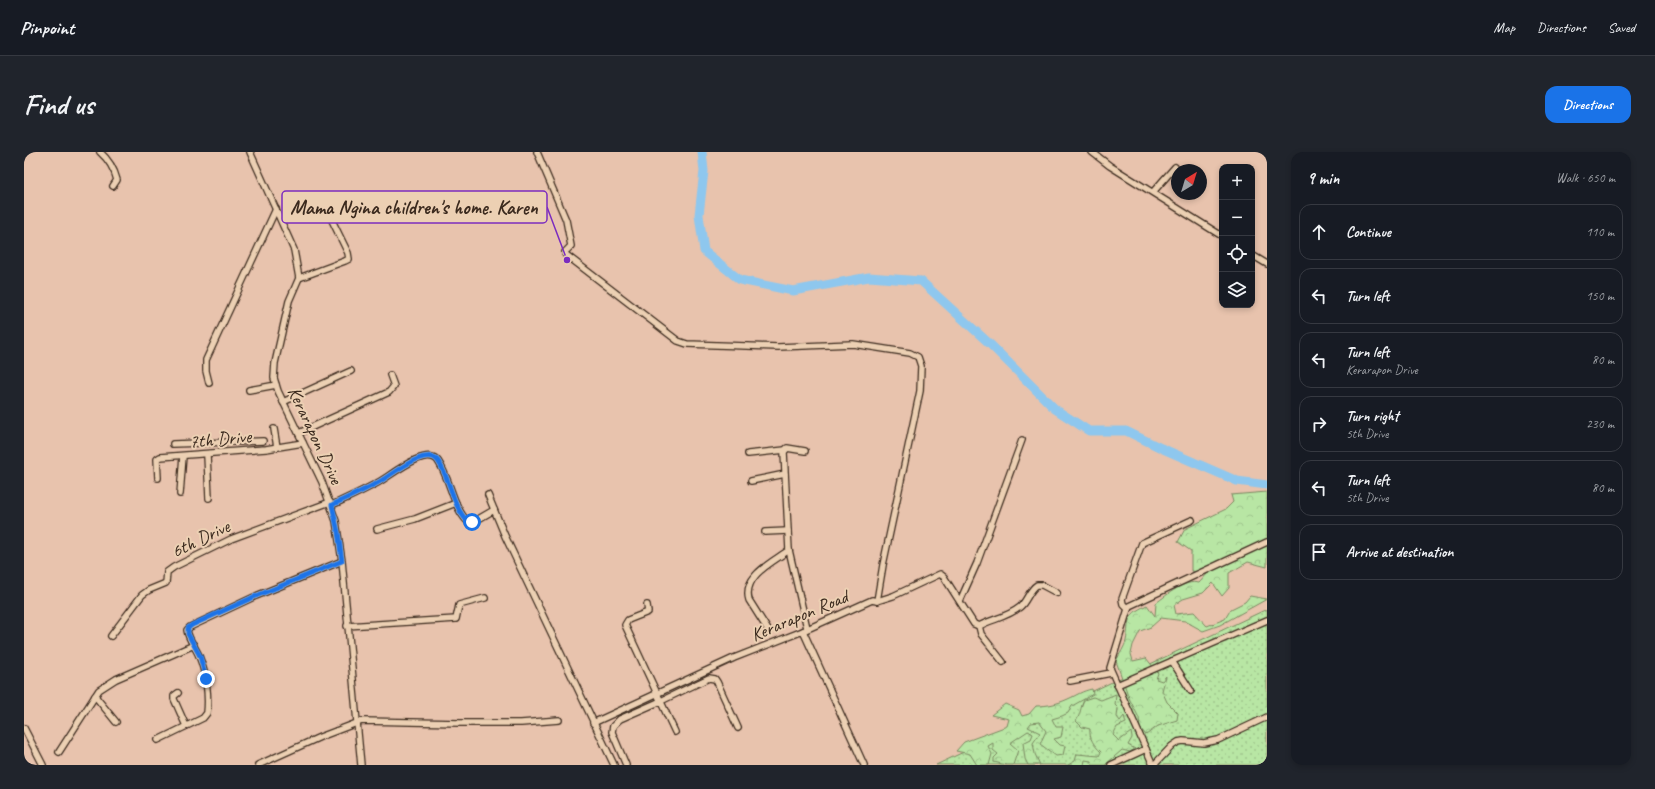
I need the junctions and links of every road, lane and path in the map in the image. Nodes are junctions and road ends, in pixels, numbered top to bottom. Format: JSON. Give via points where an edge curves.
{"nodes":[{"id":1,"x":100,"y":152,"type":"edge"},
{"id":2,"x":251,"y":152,"type":"edge"},
{"id":3,"x":537,"y":152,"type":"edge"},
{"id":4,"x":1092,"y":152,"type":"edge"},
{"id":5,"x":1171,"y":171,"type":"edge"},
{"id":6,"x":113,"y":186,"type":"dead end"},
{"id":7,"x":1153,"y":192,"type":"junction"},
{"id":8,"x":276,"y":209,"type":"junction"},
{"id":9,"x":327,"y":210,"type":"dead end"},
{"id":10,"x":1219,"y":234,"type":"edge"},
{"id":11,"x":1255,"y":257,"type":"edge"},
{"id":12,"x":1267,"y":264,"type":"edge"},
{"id":13,"x":299,"y":278,"type":"junction"},
{"id":14,"x":351,"y":371,"type":"dead end"},
{"id":15,"x":390,"y":375,"type":"dead end"},
{"id":16,"x":209,"y":383,"type":"dead end"},
{"id":17,"x":276,"y":385,"type":"junction"},
{"id":18,"x":249,"y":390,"type":"dead end"},
{"id":19,"x":283,"y":402,"type":"junction"},
{"id":20,"x":274,"y":429,"type":"dead end"},
{"id":21,"x":299,"y":433,"type":"junction"},
{"id":22,"x":1022,"y":440,"type":"dead end"},
{"id":23,"x":263,"y":441,"type":"dead end"},
{"id":24,"x":228,"y":443,"type":"junction"},
{"id":25,"x":303,"y":443,"type":"junction"},
{"id":26,"x":173,"y":444,"type":"dead end"},
{"id":27,"x":277,"y":447,"type":"junction"},
{"id":28,"x":785,"y":450,"type":"junction"},
{"id":29,"x":805,"y":451,"type":"dead end"},
{"id":30,"x":230,"y":452,"type":"junction"},
{"id":31,"x":748,"y":454,"type":"dead end"},
{"id":32,"x":207,"y":455,"type":"junction"},
{"id":33,"x":183,"y":456,"type":"junction"},
{"id":34,"x":786,"y":474,"type":"junction"},
{"id":35,"x":158,"y":478,"type":"dead end"},
{"id":36,"x":751,"y":481,"type":"dead end"},
{"id":37,"x":180,"y":494,"type":"dead end"},
{"id":38,"x":488,"y":495,"type":"dead end"},
{"id":39,"x":209,"y":498,"type":"dead end"},
{"id":40,"x":456,"y":503,"type":"junction"},
{"id":41,"x":331,"y":504,"type":"junction"},
{"id":42,"x":494,"y":510,"type":"junction"},
{"id":43,"x":1192,"y":520,"type":"dead end"},
{"id":44,"x":377,"y":529,"type":"dead end"},
{"id":45,"x":788,"y":531,"type":"junction"},
{"id":46,"x":765,"y":532,"type":"dead end"},
{"id":47,"x":1267,"y":542,"type":"edge"},
{"id":48,"x":789,"y":550,"type":"junction"},
{"id":49,"x":342,"y":561,"type":"junction"},
{"id":50,"x":1057,"y":593,"type":"dead end"},
{"id":51,"x":485,"y":598,"type":"dead end"},
{"id":52,"x":877,"y":601,"type":"junction"},
{"id":53,"x":960,"y":601,"type":"junction"},
{"id":54,"x":647,"y":605,"type":"dead end"},
{"id":55,"x":1128,"y":609,"type":"junction"},
{"id":56,"x":1267,"y":620,"type":"edge"},
{"id":57,"x":347,"y":626,"type":"junction"},
{"id":58,"x":979,"y":626,"type":"junction"},
{"id":59,"x":768,"y":630,"type":"dead end"},
{"id":60,"x":805,"y":630,"type":"junction"},
{"id":61,"x":111,"y":636,"type":"dead end"},
{"id":62,"x":194,"y":645,"type":"junction"},
{"id":63,"x":1172,"y":661,"type":"junction"},
{"id":64,"x":1003,"y":662,"type":"dead end"},
{"id":65,"x":1111,"y":673,"type":"junction"},
{"id":66,"x":1070,"y":681,"type":"dead end"},
{"id":67,"x":1117,"y":685,"type":"junction"},
{"id":68,"x":1191,"y":690,"type":"dead end"},
{"id":69,"x":178,"y":693,"type":"dead end"},
{"id":70,"x":658,"y":694,"type":"junction"},
{"id":71,"x":95,"y":696,"type":"junction"},
{"id":72,"x":661,"y":701,"type":"junction"},
{"id":73,"x":1267,"y":717,"type":"edge"},
{"id":74,"x":559,"y":720,"type":"dead end"},
{"id":75,"x":116,"y":722,"type":"dead end"},
{"id":76,"x":356,"y":723,"type":"junction"},
{"id":77,"x":593,"y":723,"type":"junction"},
{"id":78,"x":186,"y":726,"type":"junction"},
{"id":79,"x":24,"y":728,"type":"edge"},
{"id":80,"x":738,"y":728,"type":"dead end"},
{"id":81,"x":675,"y":732,"type":"dead end"},
{"id":82,"x":158,"y":740,"type":"dead end"},
{"id":83,"x":1146,"y":749,"type":"junction"},
{"id":84,"x":59,"y":752,"type":"dead end"},
{"id":85,"x":266,"y":763,"type":"edge"},
{"id":86,"x":43,"y":765,"type":"edge"},
{"id":87,"x":258,"y":765,"type":"edge"},
{"id":88,"x":361,"y":765,"type":"edge"},
{"id":89,"x":614,"y":765,"type":"edge"},
{"id":90,"x":626,"y":765,"type":"edge"},
{"id":91,"x":864,"y":765,"type":"edge"},
{"id":92,"x":1111,"y":765,"type":"edge"},
{"id":93,"x":1154,"y":765,"type":"edge"}],
"edges":[{"from":1,"to":6,"type":"street","via":[[114,170],[117,180]]},
{"from":2,"to":8,"type":"street"},
{"from":3,"to":52,"type":"street","name":"Kerarapon Road","via":[[569,229],[571,245],[565,254],[678,340],[687,344],[750,347],[853,344],[910,353],[918,357],[921,366],[917,406],[882,564]]},
{"from":4,"to":7,"type":"street"},
{"from":5,"to":7,"type":"street"},
{"from":7,"to":10,"type":"street"},
{"from":8,"to":13,"type":"street","via":[[294,250]]},
{"from":8,"to":16,"type":"street","via":[[206,360]]},
{"from":9,"to":13,"type":"street","via":[[349,258]]},
{"from":11,"to":12,"type":"street"},
{"from":13,"to":17,"type":"street","name":"Kerarapon Drive","via":[[289,301],[277,356],[274,372]]},
{"from":14,"to":19,"type":"street"},
{"from":15,"to":21,"type":"street","via":[[394,386],[389,392]]},
{"from":17,"to":18,"type":"street"},
{"from":17,"to":19,"type":"street","name":"Kerarapon Drive"},
{"from":19,"to":21,"type":"street","name":"Kerarapon Drive"},
{"from":20,"to":27,"type":"street"},
{"from":21,"to":25,"type":"street","name":"Kerarapon Drive"},
{"from":22,"to":53,"type":"street"},
{"from":23,"to":24,"type":"street"},
{"from":24,"to":26,"type":"street"},
{"from":24,"to":30,"type":"street"},
{"from":25,"to":27,"type":"street","name":"7th Drive"},
{"from":25,"to":41,"type":"street","name":"Kerarapon Drive"},
{"from":27,"to":30,"type":"street","name":"7th Drive"},
{"from":28,"to":29,"type":"street","via":[[787,448]]},
{"from":28,"to":31,"type":"street"},
{"from":28,"to":34,"type":"street"},
{"from":30,"to":32,"type":"street","name":"7th Drive"},
{"from":32,"to":33,"type":"street","name":"7th Drive"},
{"from":32,"to":39,"type":"street"},
{"from":33,"to":35,"type":"street","name":"7th Drive","via":[[158,458]]},
{"from":33,"to":37,"type":"street"},
{"from":34,"to":36,"type":"street"},
{"from":34,"to":45,"type":"street"},
{"from":38,"to":42,"type":"street"},
{"from":40,"to":41,"type":"street","via":[[438,461],[430,456],[413,461],[379,482]]},
{"from":40,"to":42,"type":"street","via":[[466,520],[470,522]]},
{"from":40,"to":44,"type":"street","via":[[416,519]]},
{"from":41,"to":49,"type":"street","name":"Kerarapon Drive"},
{"from":41,"to":61,"type":"street","name":"6th Drive","via":[[231,539],[174,567],[167,572],[166,583],[142,595]]},
{"from":42,"to":77,"type":"street"},
{"from":43,"to":55,"type":"street","via":[[1142,543],[1122,600]]},
{"from":45,"to":46,"type":"street"},
{"from":45,"to":48,"type":"street"},
{"from":47,"to":55,"type":"street"},
{"from":48,"to":59,"type":"street","via":[[757,573],[747,592],[748,600]]},
{"from":48,"to":60,"type":"street"},
{"from":49,"to":57,"type":"street","name":"Kerarapon Drive"},
{"from":49,"to":62,"type":"street","via":[[192,625],[187,632]]},
{"from":50,"to":58,"type":"street","via":[[1037,585],[1016,610]]},
{"from":51,"to":57,"type":"street","via":[[458,605],[456,619]]},
{"from":52,"to":53,"type":"street","via":[[940,574]]},
{"from":52,"to":60,"type":"street","name":"Kerarapon Road","via":[[872,600]]},
{"from":53,"to":58,"type":"street","via":[[974,624]]},
{"from":54,"to":70,"type":"street","via":[[648,612],[628,620],[625,625]]},
{"from":55,"to":65,"type":"street","via":[[1110,664]]},
{"from":56,"to":63,"type":"street"},
{"from":57,"to":76,"type":"street","name":"Kerarapon Drive"},
{"from":58,"to":64,"type":"street","via":[[981,634]]},
{"from":60,"to":70,"type":"street","name":"Kerarapon Road","via":[[734,658]]},
{"from":60,"to":91,"type":"street"},
{"from":62,"to":71,"type":"street","via":[[116,679],[102,687]]},
{"from":62,"to":78,"type":"street","via":[[206,679],[207,711],[205,716]]},
{"from":63,"to":67,"type":"street"},
{"from":63,"to":68,"type":"street"},
{"from":65,"to":66,"type":"street"},
{"from":65,"to":67,"type":"street"},
{"from":67,"to":83,"type":"street"},
{"from":69,"to":78,"type":"street","via":[[174,698]]},
{"from":70,"to":72,"type":"street"},
{"from":70,"to":77,"type":"street","name":"Kerarapon Road"},
{"from":71,"to":75,"type":"street"},
{"from":71,"to":84,"type":"street"},
{"from":72,"to":80,"type":"street","via":[[712,678],[717,682]]},
{"from":72,"to":81,"type":"street"},
{"from":72,"to":90,"type":"street","via":[[620,719],[613,726],[613,736]]},
{"from":73,"to":93,"type":"street","via":[[1218,740],[1204,743],[1178,742]]},
{"from":74,"to":76,"type":"street","via":[[521,723]]},
{"from":76,"to":85,"type":"street"},
{"from":76,"to":88,"type":"street","name":"Kerarapon Drive"},
{"from":77,"to":89,"type":"street"},
{"from":78,"to":82,"type":"street"},
{"from":79,"to":86,"type":"street"},
{"from":83,"to":92,"type":"street"},
{"from":83,"to":93,"type":"street"},
{"from":85,"to":87,"type":"street"}]}
